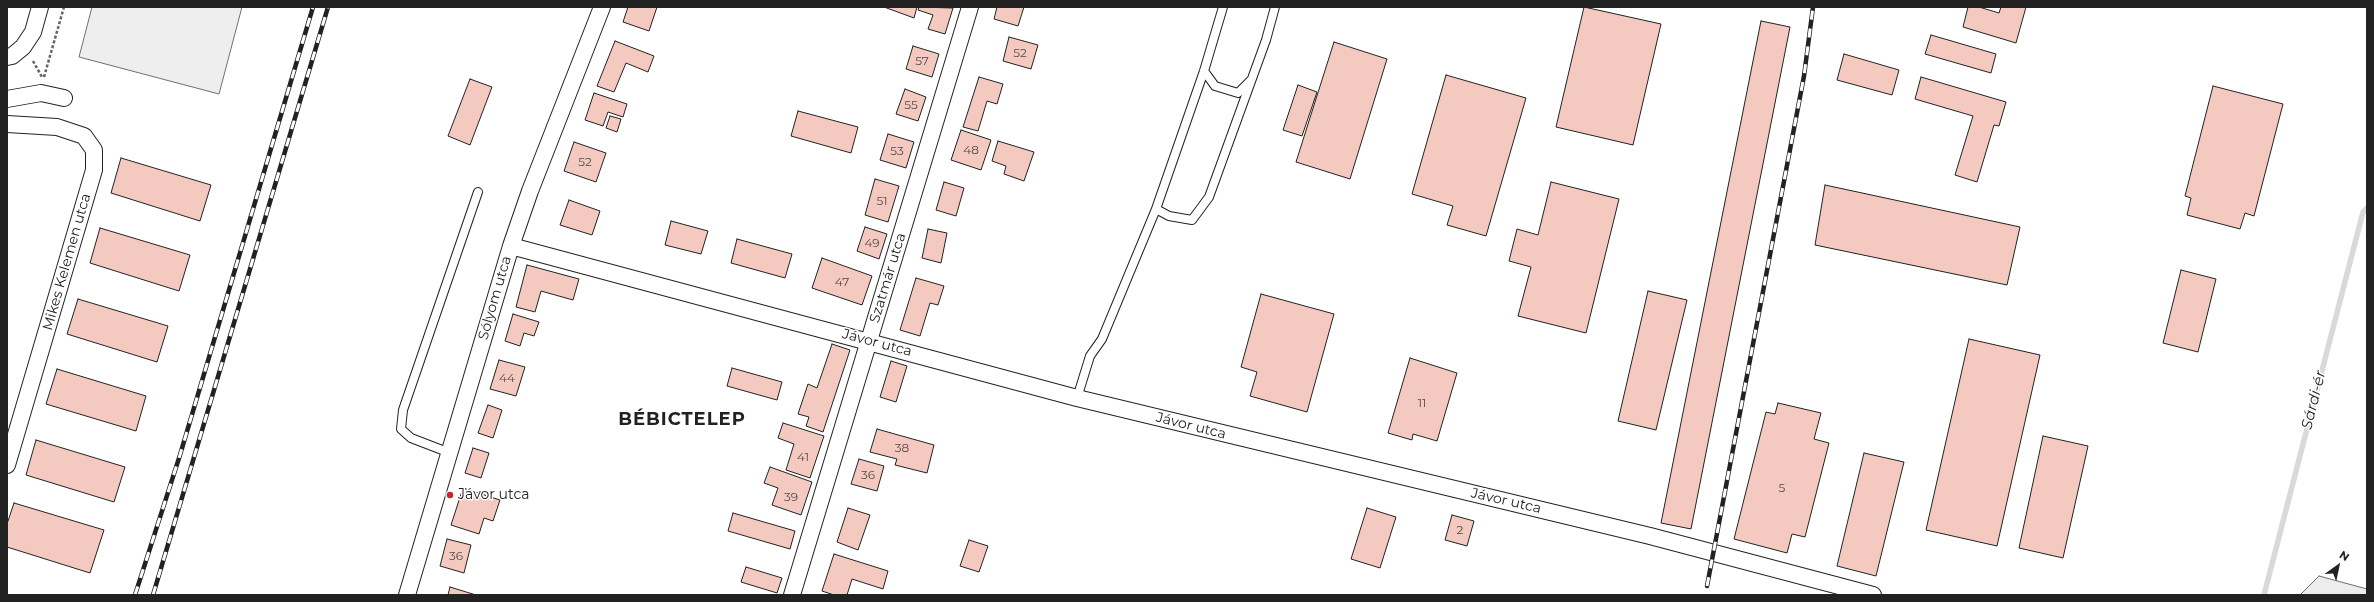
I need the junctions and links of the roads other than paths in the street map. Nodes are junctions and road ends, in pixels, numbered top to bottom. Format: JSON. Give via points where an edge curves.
{"nodes":[{"id":1,"x":40,"y":7,"type":"edge"},
{"id":2,"x":602,"y":7,"type":"edge"},
{"id":3,"x":970,"y":7,"type":"edge"},
{"id":4,"x":1223,"y":7,"type":"edge"},
{"id":5,"x":1275,"y":7,"type":"edge"},
{"id":6,"x":7,"y":56,"type":"edge"},
{"id":7,"x":1204,"y":70,"type":"junction"},
{"id":8,"x":1252,"y":80,"type":"junction"},
{"id":9,"x":64,"y":98,"type":"dead end"},
{"id":10,"x":7,"y":99,"type":"edge"},
{"id":11,"x":7,"y":124,"type":"edge"},
{"id":12,"x":478,"y":192,"type":"dead end"},
{"id":13,"x":1156,"y":208,"type":"junction"},
{"id":14,"x":511,"y":246,"type":"junction"},
{"id":15,"x":870,"y":341,"type":"junction"},
{"id":16,"x":1077,"y":398,"type":"junction"},
{"id":17,"x":450,"y":453,"type":"junction"},
{"id":18,"x":7,"y":465,"type":"edge"},
{"id":19,"x":407,"y":595,"type":"edge"},
{"id":20,"x":792,"y":595,"type":"edge"},
{"id":21,"x":1873,"y":595,"type":"edge"}],
"edges":[{"from":1,"to":6,"type":"street","via":[[33,32],[24,47],[12,56]]},
{"from":2,"to":14,"type":"street","name":"Sólyom utca"},
{"from":3,"to":15,"type":"street","name":"Szatmár utca"},
{"from":4,"to":7,"type":"lane"},
{"from":5,"to":8,"type":"lane"},
{"from":7,"to":8,"type":"lane","via":[[1215,86],[1238,93]]},
{"from":7,"to":13,"type":"lane"},
{"from":8,"to":13,"type":"lane","via":[[1209,197],[1192,220],[1169,216]]},
{"from":9,"to":10,"type":"street","via":[[41,93]]},
{"from":11,"to":18,"type":"street","name":"Mikes Kelemen utca","via":[[57,127],[84,136],[94,150],[94,170]]},
{"from":12,"to":17,"type":"lane","via":[[402,410],[401,429],[410,438]]},
{"from":13,"to":16,"type":"lane","via":[[1102,339],[1090,356]]},
{"from":14,"to":15,"type":"street","name":"Jávor utca"},
{"from":14,"to":17,"type":"street","name":"Sólyom utca"},
{"from":15,"to":16,"type":"street","name":"Jávor utca"},
{"from":15,"to":20,"type":"street","name":"Szatmár utca"},
{"from":16,"to":21,"type":"street","name":"Jávor utca","via":[[1642,534]]},
{"from":17,"to":19,"type":"street","name":"Sólyom utca"}]}
